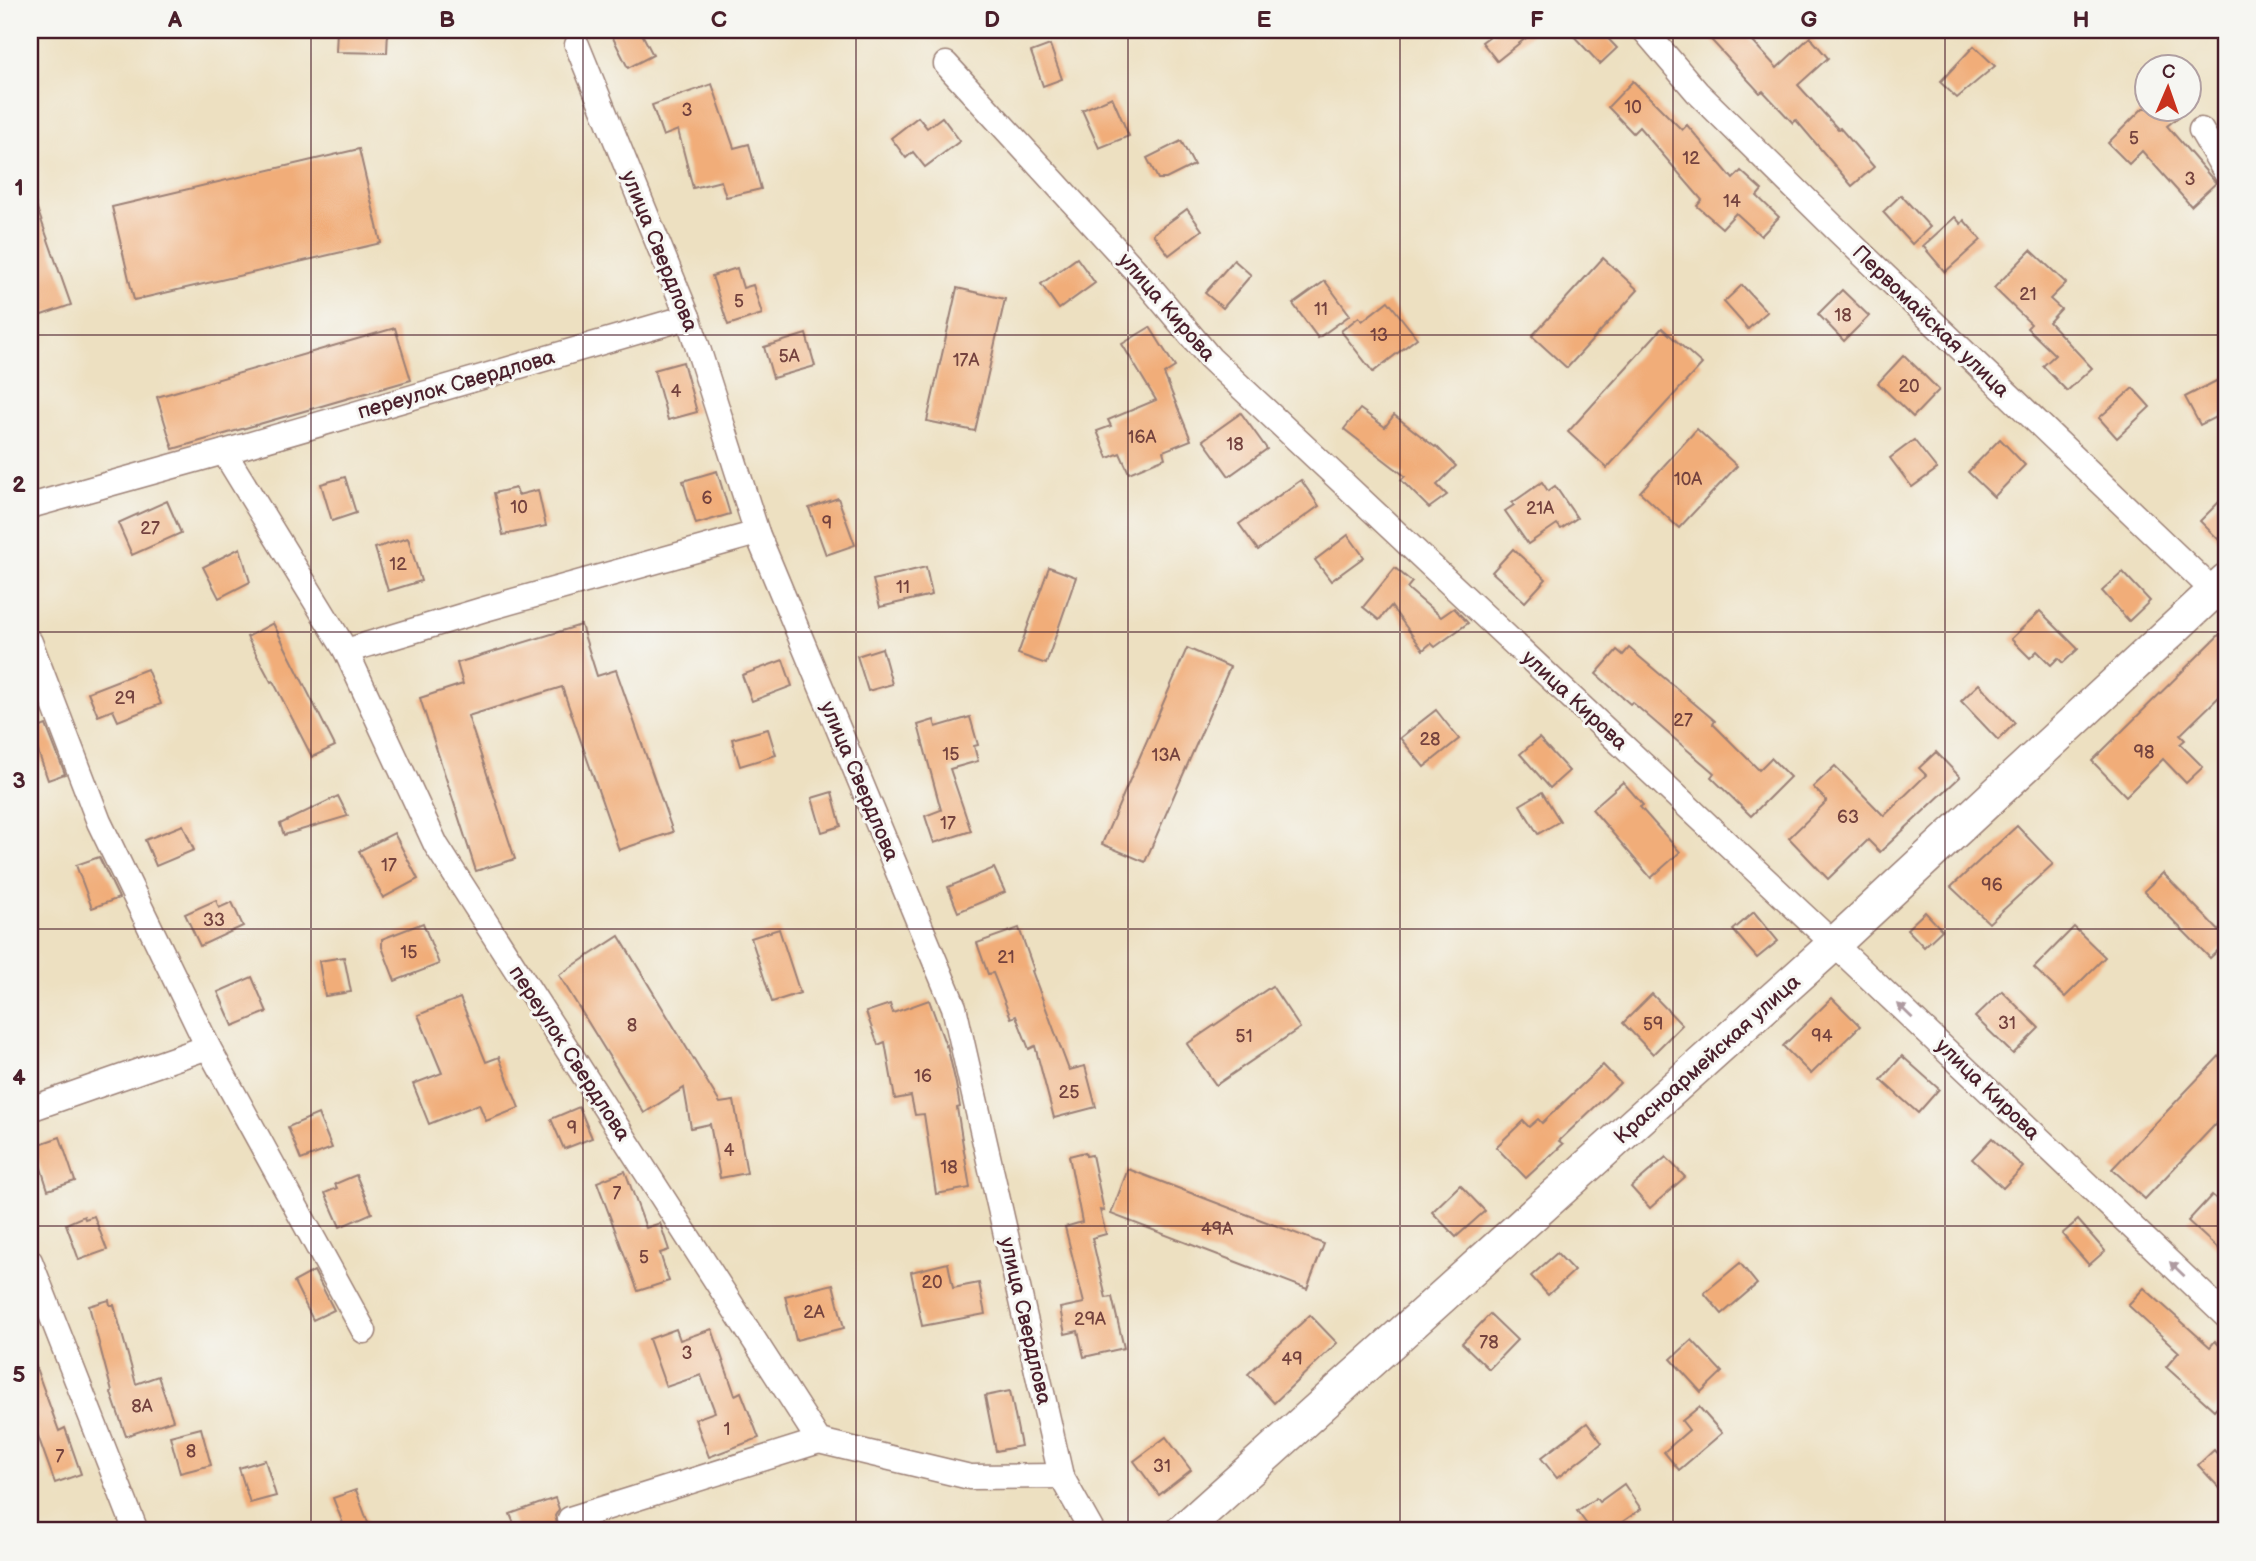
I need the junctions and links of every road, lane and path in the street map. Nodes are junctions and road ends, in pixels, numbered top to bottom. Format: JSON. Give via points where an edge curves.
{"nodes":[{"id":1,"x":1644,"y":30,"type":"edge"},
{"id":2,"x":577,"y":45,"type":"dead end"},
{"id":3,"x":946,"y":64,"type":"dead end"},
{"id":4,"x":2201,"y":130,"type":"dead end"},
{"id":5,"x":2226,"y":173,"type":"edge"},
{"id":6,"x":688,"y":317,"type":"junction"},
{"id":7,"x":224,"y":452,"type":"junction"},
{"id":8,"x":30,"y":506,"type":"edge"},
{"id":9,"x":757,"y":533,"type":"junction"},
{"id":10,"x":2222,"y":592,"type":"edge"},
{"id":11,"x":30,"y":642,"type":"edge"},
{"id":12,"x":346,"y":651,"type":"junction"},
{"id":13,"x":1834,"y":944,"type":"junction"},
{"id":14,"x":208,"y":1047,"type":"junction"},
{"id":15,"x":30,"y":1109,"type":"edge"},
{"id":16,"x":30,"y":1261,"type":"edge"},
{"id":17,"x":2226,"y":1316,"type":"edge"},
{"id":18,"x":364,"y":1331,"type":"dead end"},
{"id":19,"x":820,"y":1441,"type":"junction"},
{"id":20,"x":1061,"y":1476,"type":"junction"},
{"id":21,"x":569,"y":1518,"type":"dead end"},
{"id":22,"x":135,"y":1531,"type":"edge"},
{"id":23,"x":1092,"y":1531,"type":"edge"},
{"id":24,"x":1182,"y":1531,"type":"edge"}],
"edges":[{"from":1,"to":10,"type":"street","name":"Первомайская улица","via":[[1697,92],[1836,229]]},
{"from":2,"to":6,"type":"street","name":"улица Свердлова"},
{"from":3,"to":13,"type":"street","name":"улица Кирова","via":[[1210,358]]},
{"from":4,"to":5,"type":"street"},
{"from":6,"to":7,"type":"street","name":"переулок Свердлова"},
{"from":6,"to":9,"type":"street","name":"улица Свердлова"},
{"from":7,"to":8,"type":"street","name":"переулок Свердлова"},
{"from":7,"to":12,"type":"street","name":"переулок Свердлова"},
{"from":9,"to":12,"type":"street"},
{"from":9,"to":20,"type":"street","name":"улица Свердлова","via":[[954,1007]]},
{"from":10,"to":13,"type":"main road","name":"Красноармейская улица"},
{"from":11,"to":14,"type":"street","via":[[99,822]]},
{"from":12,"to":19,"type":"street","name":"переулок Свердлова","via":[[436,845]]},
{"from":17,"to":13,"type":"street","name":"улица Кирова","one_way":true},
{"from":13,"to":24,"type":"main road","name":"Красноармейская улица"},
{"from":14,"to":15,"type":"street"},
{"from":14,"to":18,"type":"street"},
{"from":16,"to":22,"type":"street"},
{"from":19,"to":20,"type":"street","via":[[970,1477]]},
{"from":19,"to":21,"type":"street"},
{"from":20,"to":23,"type":"street","name":"улица Свердлова"}]}
